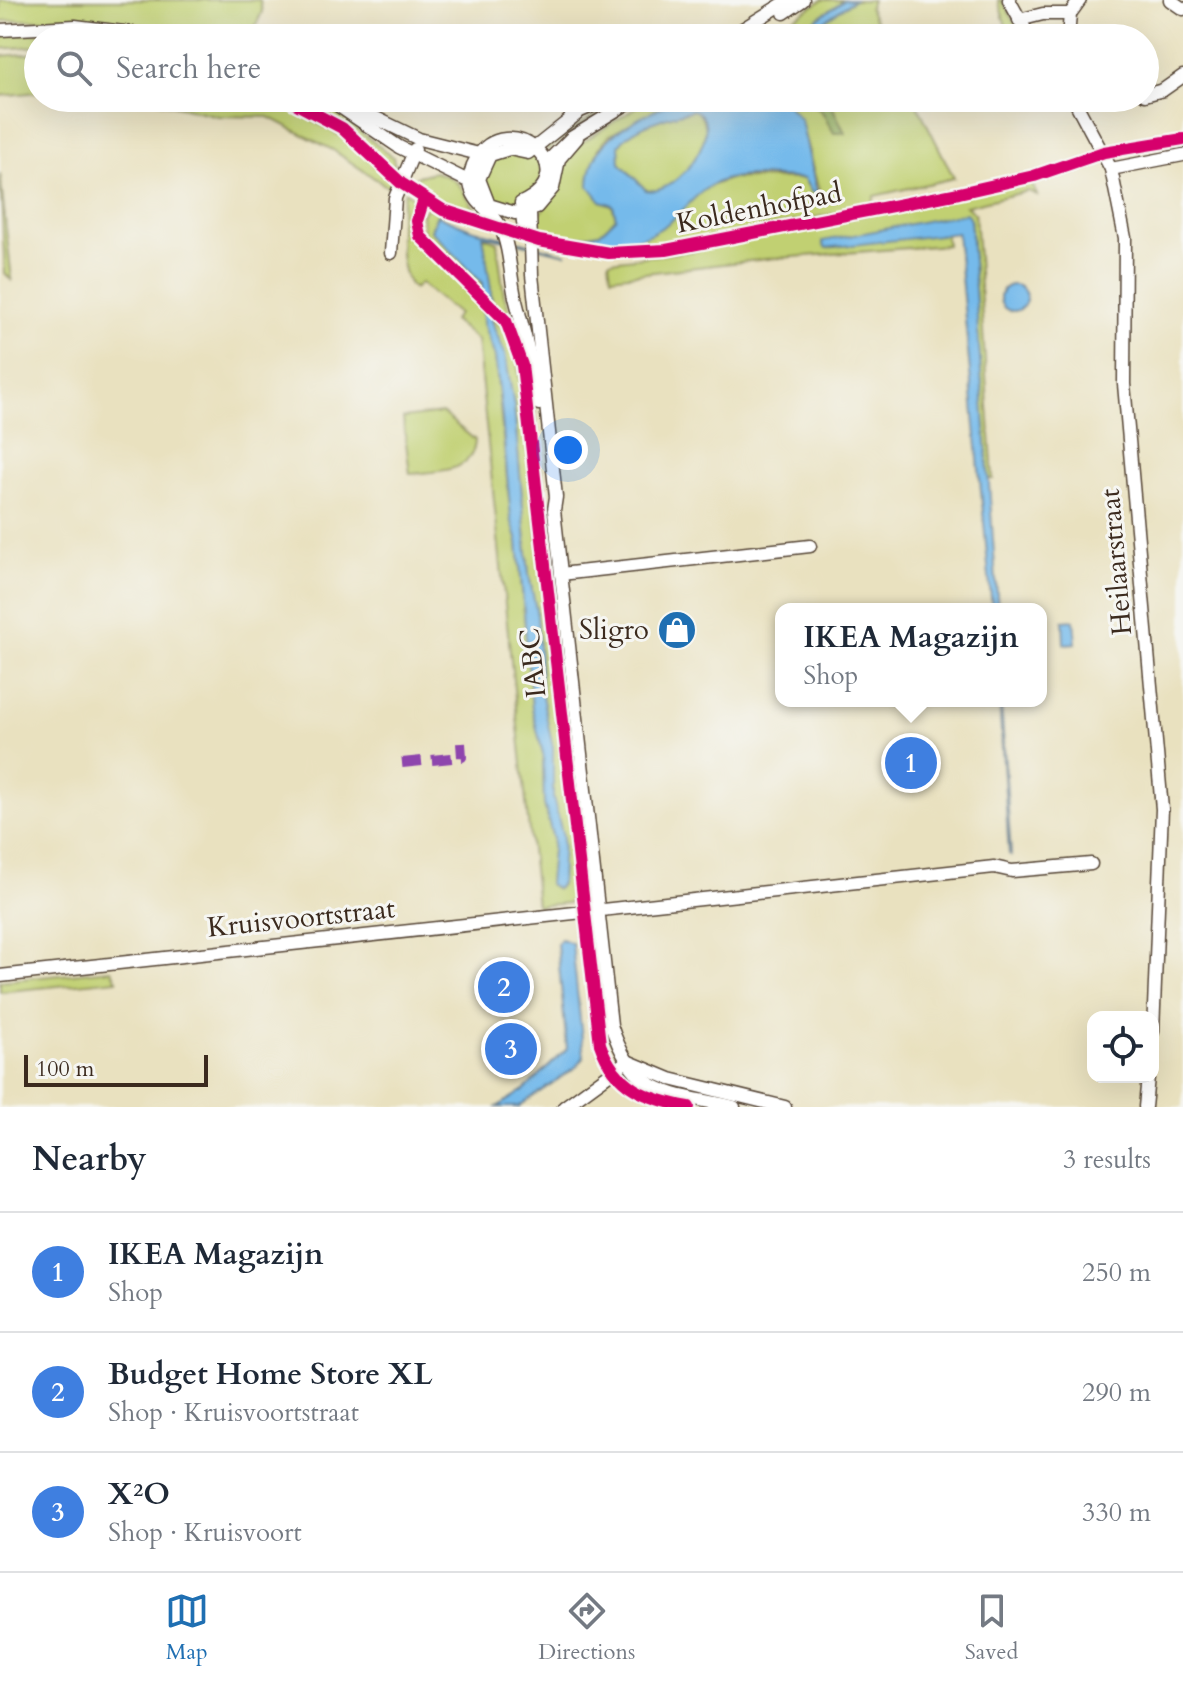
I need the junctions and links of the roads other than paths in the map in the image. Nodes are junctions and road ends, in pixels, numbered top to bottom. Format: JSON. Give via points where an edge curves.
{"nodes":[{"id":1,"x":789,"y":0,"type":"edge"},
{"id":2,"x":803,"y":0,"type":"edge"},
{"id":3,"x":1009,"y":0,"type":"edge"},
{"id":4,"x":1080,"y":0,"type":"edge"},
{"id":5,"x":1170,"y":0,"type":"edge"},
{"id":6,"x":1183,"y":9,"type":"edge"},
{"id":7,"x":1070,"y":14,"type":"junction"},
{"id":8,"x":1019,"y":20,"type":"junction"},
{"id":9,"x":750,"y":24,"type":"edge"},
{"id":10,"x":766,"y":24,"type":"edge"},
{"id":11,"x":1021,"y":24,"type":"edge"},
{"id":12,"x":1069,"y":24,"type":"edge"},
{"id":13,"x":24,"y":29,"type":"edge"},
{"id":14,"x":0,"y":30,"type":"edge"},
{"id":15,"x":1183,"y":76,"type":"edge"},
{"id":16,"x":1159,"y":91,"type":"edge"},
{"id":17,"x":351,"y":112,"type":"edge"},
{"id":18,"x":360,"y":112,"type":"edge"},
{"id":19,"x":581,"y":112,"type":"edge"},
{"id":20,"x":615,"y":112,"type":"edge"},
{"id":21,"x":1080,"y":112,"type":"edge"},
{"id":22,"x":419,"y":139,"type":"junction"},
{"id":23,"x":532,"y":145,"type":"junction"},
{"id":24,"x":479,"y":154,"type":"junction"},
{"id":25,"x":1183,"y":155,"type":"edge"},
{"id":26,"x":418,"y":157,"type":"junction"},
{"id":27,"x":552,"y":163,"type":"junction"},
{"id":28,"x":1111,"y":169,"type":"junction"},
{"id":29,"x":474,"y":175,"type":"junction"},
{"id":30,"x":526,"y":212,"type":"junction"},
{"id":31,"x":500,"y":220,"type":"junction"},
{"id":32,"x":391,"y":253,"type":"dead end"},
{"id":33,"x":554,"y":510,"type":"junction"},
{"id":34,"x":810,"y":546,"type":"dead end"},
{"id":35,"x":561,"y":574,"type":"junction"},
{"id":36,"x":1091,"y":864,"type":"dead end"},
{"id":37,"x":598,"y":911,"type":"junction"},
{"id":38,"x":5,"y":975,"type":"edge"},
{"id":39,"x":1154,"y":1011,"type":"edge"},
{"id":40,"x":627,"y":1061,"type":"junction"},
{"id":41,"x":1147,"y":1083,"type":"edge"},
{"id":42,"x":564,"y":1107,"type":"edge"},
{"id":43,"x":734,"y":1107,"type":"edge"},
{"id":44,"x":785,"y":1107,"type":"edge"},
{"id":45,"x":1145,"y":1107,"type":"edge"}],
"edges":[{"from":1,"to":9,"type":"street"},
{"from":2,"to":10,"type":"street"},
{"from":3,"to":8,"type":"street"},
{"from":4,"to":7,"type":"street"},
{"from":5,"to":6,"type":"street"},
{"from":7,"to":8,"type":"street"},
{"from":7,"to":12,"type":"street"},
{"from":8,"to":11,"type":"street"},
{"from":13,"to":14,"type":"street"},
{"from":15,"to":16,"type":"street"},
{"from":17,"to":26,"type":"street"},
{"from":18,"to":22,"type":"street"},
{"from":19,"to":23,"type":"street","via":[[567,116]]},
{"from":20,"to":27,"type":"street","via":[[560,146]]},
{"from":21,"to":28,"type":"street","name":"Heilaarstraat"},
{"from":22,"to":24,"type":"street"},
{"from":22,"to":26,"type":"street"},
{"from":23,"to":24,"type":"street","via":[[512,139]]},
{"from":23,"to":27,"type":"street"},
{"from":23,"to":29,"type":"street","via":[[528,153],[516,149],[490,155]]},
{"from":24,"to":29,"type":"street"},
{"from":25,"to":28,"type":"street"},
{"from":26,"to":29,"type":"street"},
{"from":26,"to":32,"type":"street","via":[[395,198]]},
{"from":27,"to":30,"type":"street","via":[[543,187],[521,203]]},
{"from":28,"to":39,"type":"street","name":"Heilaarstraat","via":[[1125,238],[1124,384],[1161,778]]},
{"from":29,"to":31,"type":"street"},
{"from":30,"to":31,"type":"street"},
{"from":30,"to":33,"type":"street","name":"IABC","via":[[527,266]]},
{"from":31,"to":33,"type":"street","name":"IABC","via":[[532,354]]},
{"from":33,"to":35,"type":"street","name":"IABC"},
{"from":34,"to":35,"type":"street"},
{"from":35,"to":37,"type":"street","name":"IABC"},
{"from":36,"to":37,"type":"street","via":[[1012,871],[994,867]]},
{"from":37,"to":38,"type":"street","name":"Kruisvoortstraat"},
{"from":37,"to":40,"type":"street","name":"IABC","via":[[611,1025]]},
{"from":40,"to":42,"type":"street"},
{"from":40,"to":43,"type":"street","name":"IABC","via":[[637,1078],[655,1088]]},
{"from":40,"to":44,"type":"street","via":[[670,1079]]},
{"from":41,"to":45,"type":"street"}]}
